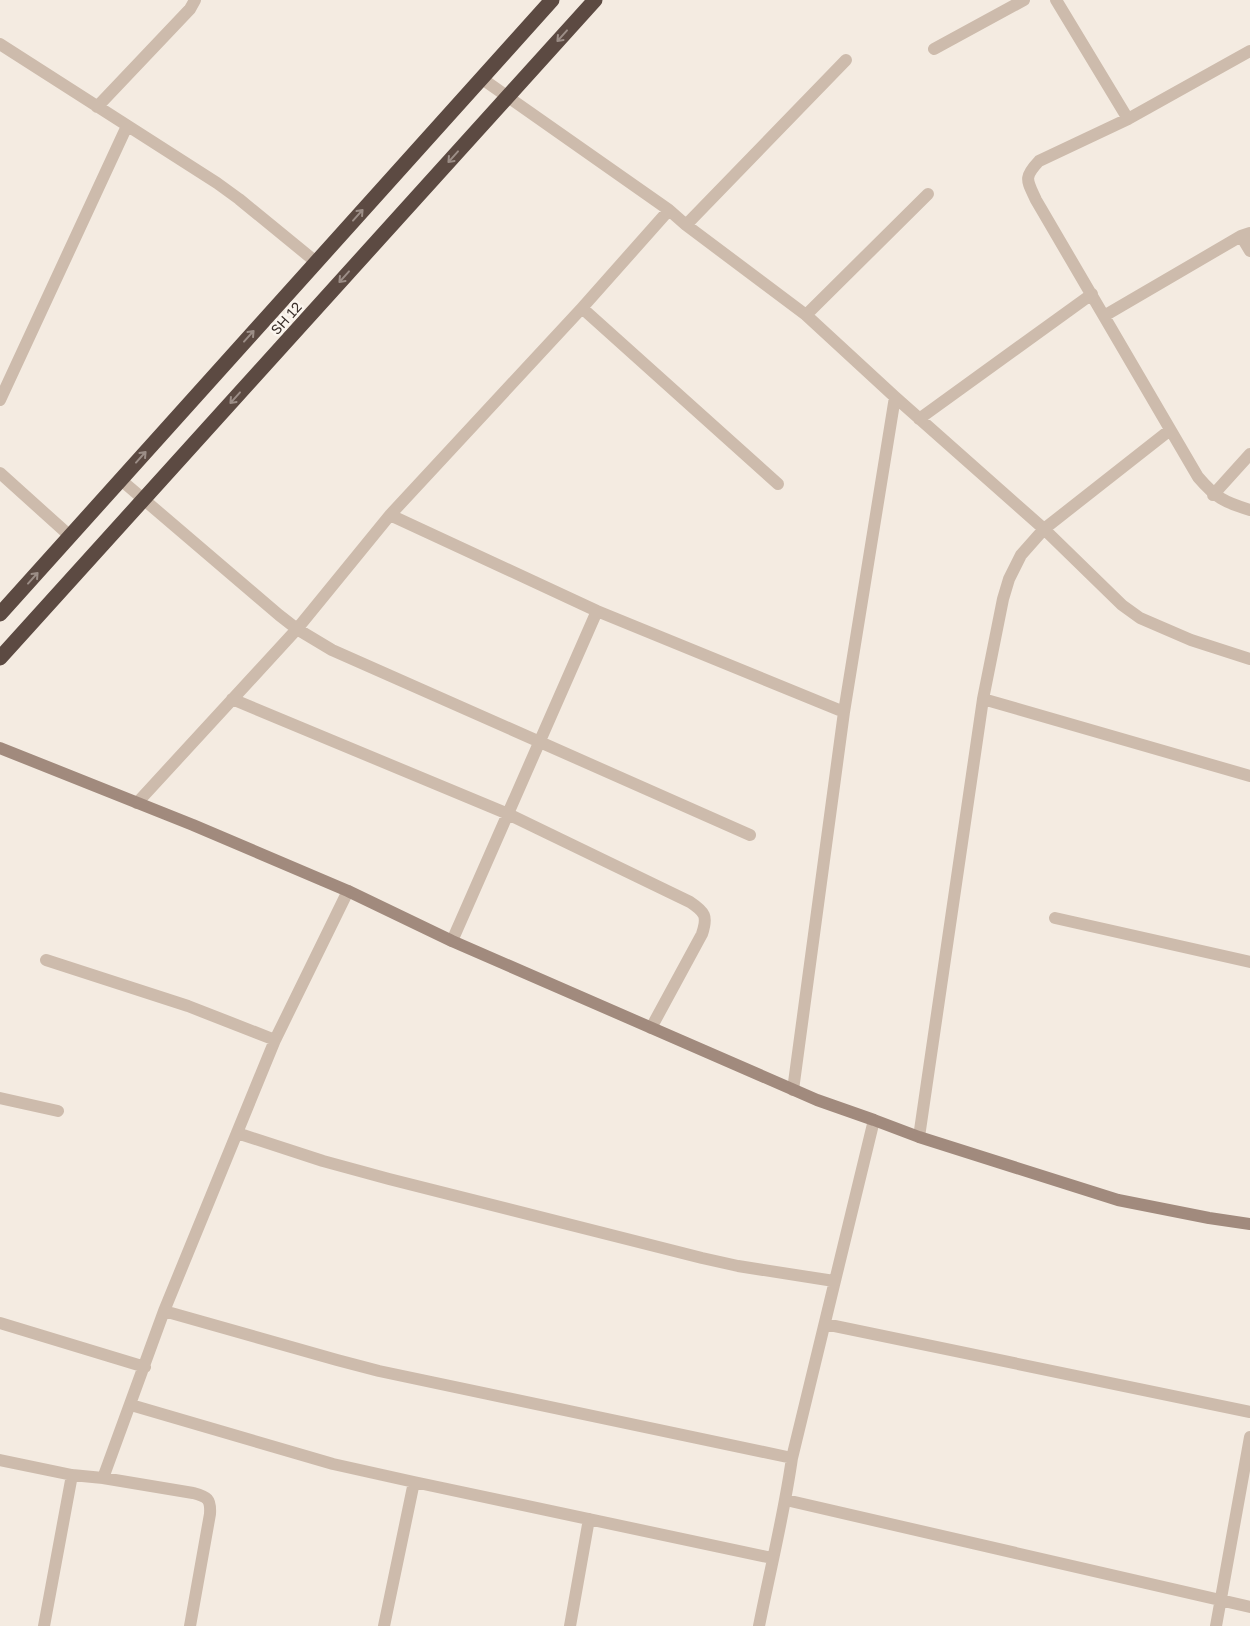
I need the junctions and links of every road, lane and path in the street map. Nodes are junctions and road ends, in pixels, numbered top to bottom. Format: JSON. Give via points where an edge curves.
{"nodes":[{"id":1,"x":195,"y":0,"type":"edge"},
{"id":2,"x":552,"y":0,"type":"edge"},
{"id":3,"x":595,"y":0,"type":"edge"},
{"id":4,"x":1024,"y":0,"type":"edge"},
{"id":5,"x":1056,"y":0,"type":"edge"},
{"id":6,"x":0,"y":44,"type":"edge"},
{"id":7,"x":934,"y":49,"type":"dead end"},
{"id":8,"x":1250,"y":51,"type":"edge"},
{"id":9,"x":846,"y":60,"type":"dead end"},
{"id":10,"x":481,"y":78,"type":"junction"},
{"id":11,"x":507,"y":97,"type":"junction"},
{"id":12,"x":97,"y":107,"type":"junction"},
{"id":13,"x":1128,"y":118,"type":"junction"},
{"id":14,"x":127,"y":126,"type":"junction"},
{"id":15,"x":928,"y":194,"type":"dead end"},
{"id":16,"x":669,"y":210,"type":"junction"},
{"id":17,"x":686,"y":225,"type":"junction"},
{"id":18,"x":1246,"y":235,"type":"edge"},
{"id":19,"x":1250,"y":252,"type":"edge"},
{"id":20,"x":316,"y":262,"type":"junction"},
{"id":21,"x":1092,"y":294,"type":"junction"},
{"id":22,"x":582,"y":308,"type":"junction"},
{"id":23,"x":806,"y":315,"type":"junction"},
{"id":24,"x":1104,"y":316,"type":"junction"},
{"id":25,"x":895,"y":397,"type":"junction"},
{"id":26,"x":0,"y":400,"type":"edge"},
{"id":27,"x":919,"y":419,"type":"junction"},
{"id":28,"x":1170,"y":430,"type":"junction"},
{"id":29,"x":1250,"y":454,"type":"edge"},
{"id":30,"x":0,"y":473,"type":"edge"},
{"id":31,"x":121,"y":480,"type":"junction"},
{"id":32,"x":778,"y":484,"type":"dead end"},
{"id":33,"x":1213,"y":495,"type":"junction"},
{"id":34,"x":144,"y":499,"type":"junction"},
{"id":35,"x":1250,"y":510,"type":"edge"},
{"id":36,"x":390,"y":516,"type":"junction"},
{"id":37,"x":1044,"y":529,"type":"junction"},
{"id":38,"x":70,"y":536,"type":"junction"},
{"id":39,"x":597,"y":611,"type":"junction"},
{"id":40,"x":0,"y":614,"type":"edge"},
{"id":41,"x":297,"y":629,"type":"junction"},
{"id":42,"x":0,"y":658,"type":"edge"},
{"id":43,"x":1250,"y":659,"type":"edge"},
{"id":44,"x":232,"y":699,"type":"junction"},
{"id":45,"x":983,"y":699,"type":"junction"},
{"id":46,"x":844,"y":712,"type":"junction"},
{"id":47,"x":540,"y":742,"type":"junction"},
{"id":48,"x":0,"y":748,"type":"edge"},
{"id":49,"x":1250,"y":776,"type":"edge"},
{"id":50,"x":137,"y":803,"type":"junction"},
{"id":51,"x":508,"y":814,"type":"junction"},
{"id":52,"x":750,"y":835,"type":"dead end"},
{"id":53,"x":348,"y":891,"type":"junction"},
{"id":54,"x":1055,"y":918,"type":"dead end"},
{"id":55,"x":452,"y":941,"type":"junction"},
{"id":56,"x":46,"y":960,"type":"dead end"},
{"id":57,"x":1250,"y":962,"type":"edge"},
{"id":58,"x":651,"y":1028,"type":"junction"},
{"id":59,"x":275,"y":1040,"type":"junction"},
{"id":60,"x":793,"y":1090,"type":"junction"},
{"id":61,"x":0,"y":1098,"type":"edge"},
{"id":62,"x":58,"y":1111,"type":"dead end"},
{"id":63,"x":874,"y":1120,"type":"junction"},
{"id":64,"x":237,"y":1133,"type":"junction"},
{"id":65,"x":919,"y":1138,"type":"junction"},
{"id":66,"x":1250,"y":1224,"type":"edge"},
{"id":67,"x":834,"y":1281,"type":"junction"},
{"id":68,"x":164,"y":1311,"type":"junction"},
{"id":69,"x":0,"y":1324,"type":"edge"},
{"id":70,"x":825,"y":1324,"type":"junction"},
{"id":71,"x":145,"y":1367,"type":"junction"},
{"id":72,"x":131,"y":1405,"type":"junction"},
{"id":73,"x":1250,"y":1412,"type":"edge"},
{"id":74,"x":1250,"y":1437,"type":"edge"},
{"id":75,"x":792,"y":1458,"type":"junction"},
{"id":76,"x":0,"y":1460,"type":"edge"},
{"id":77,"x":72,"y":1475,"type":"junction"},
{"id":78,"x":103,"y":1478,"type":"junction"},
{"id":79,"x":414,"y":1482,"type":"junction"},
{"id":80,"x":786,"y":1500,"type":"junction"},
{"id":81,"x":589,"y":1519,"type":"junction"},
{"id":82,"x":772,"y":1558,"type":"junction"},
{"id":83,"x":1222,"y":1601,"type":"junction"},
{"id":84,"x":1250,"y":1607,"type":"edge"},
{"id":85,"x":44,"y":1626,"type":"edge"},
{"id":86,"x":190,"y":1626,"type":"edge"},
{"id":87,"x":384,"y":1626,"type":"edge"},
{"id":88,"x":570,"y":1626,"type":"edge"},
{"id":89,"x":759,"y":1626,"type":"edge"},
{"id":90,"x":1216,"y":1626,"type":"edge"}],
"edges":[{"from":1,"to":12,"type":"street"},
{"from":2,"to":10,"type":"highway","name":"SH 12"},
{"from":3,"to":11,"type":"highway","name":"SH 12","one_way":true},
{"from":4,"to":7,"type":"street"},
{"from":5,"to":13,"type":"street"},
{"from":6,"to":12,"type":"street"},
{"from":8,"to":13,"type":"street"},
{"from":9,"to":17,"type":"street"},
{"from":10,"to":11,"type":"street"},
{"from":20,"to":10,"type":"highway","name":"SH 12","one_way":true},
{"from":11,"to":16,"type":"street"},
{"from":11,"to":34,"type":"highway","name":"SH 12","one_way":true},
{"from":12,"to":14,"type":"street"},
{"from":13,"to":21,"type":"street","via":[[1039,161],[1028,172],[1028,182],[1036,200]]},
{"from":14,"to":20,"type":"street","via":[[240,199]]},
{"from":14,"to":26,"type":"street"},
{"from":15,"to":23,"type":"street"},
{"from":16,"to":17,"type":"street"},
{"from":16,"to":22,"type":"street"},
{"from":17,"to":23,"type":"street"},
{"from":18,"to":19,"type":"street"},
{"from":18,"to":24,"type":"street"},
{"from":31,"to":20,"type":"highway","name":"SH 12","one_way":true},
{"from":21,"to":24,"type":"street"},
{"from":21,"to":27,"type":"street"},
{"from":22,"to":32,"type":"street"},
{"from":22,"to":36,"type":"street"},
{"from":23,"to":25,"type":"street"},
{"from":24,"to":28,"type":"street"},
{"from":25,"to":27,"type":"street"},
{"from":25,"to":46,"type":"street"},
{"from":27,"to":37,"type":"street"},
{"from":28,"to":33,"type":"street","via":[[1198,477]]},
{"from":28,"to":37,"type":"street"},
{"from":29,"to":33,"type":"street"},
{"from":30,"to":38,"type":"street"},
{"from":31,"to":34,"type":"street"},
{"from":31,"to":38,"type":"highway","name":"SH 12"},
{"from":33,"to":35,"type":"street"},
{"from":34,"to":41,"type":"street"},
{"from":34,"to":42,"type":"highway","name":"SH 12"},
{"from":36,"to":39,"type":"street"},
{"from":36,"to":41,"type":"street"},
{"from":37,"to":43,"type":"street","via":[[1140,618],[1191,640]]},
{"from":37,"to":45,"type":"street","via":[[1021,555],[1009,579]]},
{"from":40,"to":38,"type":"highway","name":"SH 12","one_way":true},
{"from":39,"to":46,"type":"street"},
{"from":39,"to":47,"type":"street"},
{"from":41,"to":44,"type":"street"},
{"from":41,"to":47,"type":"street","via":[[332,650]]},
{"from":44,"to":50,"type":"street"},
{"from":44,"to":51,"type":"street"},
{"from":45,"to":49,"type":"street"},
{"from":45,"to":65,"type":"street"},
{"from":46,"to":60,"type":"street"},
{"from":47,"to":51,"type":"street"},
{"from":47,"to":52,"type":"street"},
{"from":48,"to":50,"type":"street"},
{"from":50,"to":53,"type":"street"},
{"from":51,"to":55,"type":"street"},
{"from":51,"to":58,"type":"street","via":[[702,910],[706,922],[702,934]]},
{"from":53,"to":55,"type":"street"},
{"from":53,"to":59,"type":"street"},
{"from":54,"to":57,"type":"street"},
{"from":55,"to":58,"type":"street"},
{"from":56,"to":59,"type":"street","via":[[188,1006]]},
{"from":58,"to":60,"type":"street"},
{"from":59,"to":64,"type":"street"},
{"from":60,"to":63,"type":"street"},
{"from":61,"to":62,"type":"street"},
{"from":63,"to":65,"type":"street"},
{"from":63,"to":67,"type":"street"},
{"from":64,"to":67,"type":"street","via":[[389,1179],[702,1258]]},
{"from":64,"to":68,"type":"street"},
{"from":65,"to":66,"type":"street","via":[[1118,1200]]},
{"from":67,"to":70,"type":"street"},
{"from":68,"to":71,"type":"street"},
{"from":68,"to":75,"type":"street","via":[[379,1370]]},
{"from":69,"to":71,"type":"street"},
{"from":70,"to":73,"type":"street"},
{"from":70,"to":75,"type":"street"},
{"from":71,"to":72,"type":"street"},
{"from":72,"to":78,"type":"street"},
{"from":72,"to":79,"type":"street","via":[[334,1464]]},
{"from":74,"to":83,"type":"street"},
{"from":75,"to":80,"type":"street"},
{"from":76,"to":77,"type":"street"},
{"from":77,"to":78,"type":"street"},
{"from":77,"to":85,"type":"street"},
{"from":78,"to":86,"type":"street","via":[[206,1497],[210,1504]]},
{"from":79,"to":81,"type":"street"},
{"from":79,"to":87,"type":"street"},
{"from":80,"to":82,"type":"street"},
{"from":80,"to":83,"type":"street"},
{"from":81,"to":82,"type":"street"},
{"from":81,"to":88,"type":"street"},
{"from":82,"to":89,"type":"street"},
{"from":83,"to":84,"type":"street"},
{"from":83,"to":90,"type":"street"}]}
